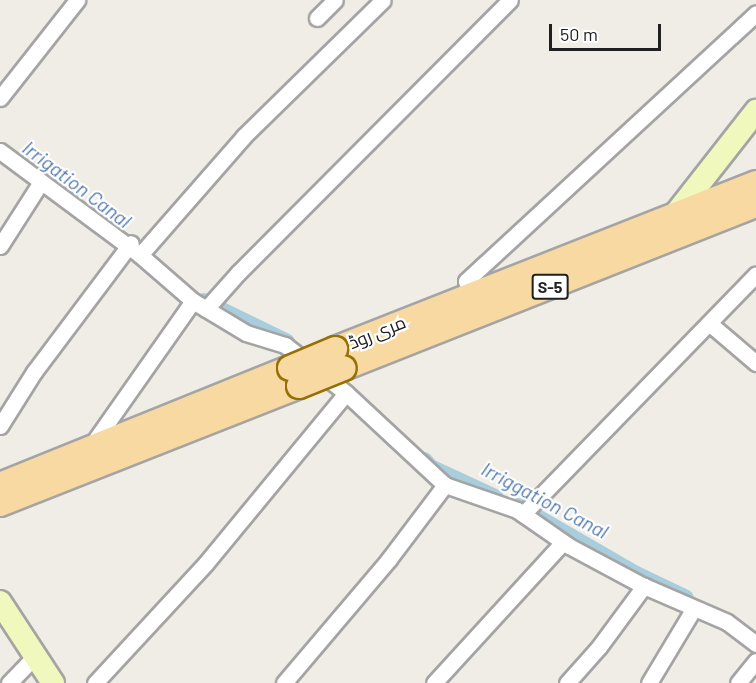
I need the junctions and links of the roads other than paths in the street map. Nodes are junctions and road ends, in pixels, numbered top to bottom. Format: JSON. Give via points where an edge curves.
{"nodes":[{"id":1,"x":77,"y":0,"type":"edge"},
{"id":2,"x":335,"y":0,"type":"edge"},
{"id":3,"x":383,"y":0,"type":"edge"},
{"id":4,"x":510,"y":0,"type":"edge"},
{"id":5,"x":756,"y":13,"type":"edge"},
{"id":6,"x":317,"y":18,"type":"dead end"},
{"id":7,"x":0,"y":98,"type":"edge"},
{"id":8,"x":756,"y":111,"type":"edge"},
{"id":9,"x":0,"y":151,"type":"edge"},
{"id":10,"x":41,"y":182,"type":"junction"},
{"id":11,"x":756,"y":183,"type":"edge"},
{"id":12,"x":756,"y":205,"type":"edge"},
{"id":13,"x":673,"y":217,"type":"junction"},
{"id":14,"x":0,"y":246,"type":"edge"},
{"id":15,"x":133,"y":248,"type":"junction"},
{"id":16,"x":756,"y":274,"type":"edge"},
{"id":17,"x":472,"y":294,"type":"junction"},
{"id":18,"x":200,"y":305,"type":"junction"},
{"id":19,"x":709,"y":323,"type":"junction"},
{"id":20,"x":340,"y":358,"type":"junction"},
{"id":21,"x":756,"y":363,"type":"edge"},
{"id":22,"x":346,"y":393,"type":"junction"},
{"id":23,"x":0,"y":426,"type":"edge"},
{"id":24,"x":82,"y":458,"type":"junction"},
{"id":25,"x":0,"y":485,"type":"edge"},
{"id":26,"x":445,"y":485,"type":"junction"},
{"id":27,"x":0,"y":504,"type":"edge"},
{"id":28,"x":523,"y":514,"type":"junction"},
{"id":29,"x":563,"y":542,"type":"junction"},
{"id":30,"x":644,"y":586,"type":"junction"},
{"id":31,"x":0,"y":602,"type":"edge"},
{"id":32,"x":694,"y":608,"type":"junction"},
{"id":33,"x":756,"y":644,"type":"edge"},
{"id":34,"x":35,"y":656,"type":"junction"},
{"id":35,"x":756,"y":661,"type":"edge"},
{"id":36,"x":9,"y":683,"type":"edge"},
{"id":37,"x":53,"y":683,"type":"edge"},
{"id":38,"x":94,"y":683,"type":"edge"},
{"id":39,"x":284,"y":683,"type":"edge"},
{"id":40,"x":434,"y":683,"type":"edge"},
{"id":41,"x":567,"y":683,"type":"edge"},
{"id":42,"x":649,"y":683,"type":"edge"},
{"id":43,"x":738,"y":683,"type":"edge"}],
"edges":[{"from":1,"to":7,"type":"street"},
{"from":2,"to":6,"type":"street"},
{"from":3,"to":15,"type":"street"},
{"from":4,"to":18,"type":"street","via":[[246,265]]},
{"from":5,"to":17,"type":"street","via":[[466,281]]},
{"from":8,"to":13,"type":"street"},
{"from":9,"to":10,"type":"street"},
{"from":10,"to":14,"type":"street"},
{"from":10,"to":15,"type":"street"},
{"from":11,"to":13,"type":"main road","name":"مری روڈ","number":"S-5"},
{"from":12,"to":20,"type":"main road","name":"مری روڈ","number":"S-5"},
{"from":13,"to":17,"type":"main road","name":"مری روڈ","number":"S-5"},
{"from":15,"to":18,"type":"street"},
{"from":15,"to":23,"type":"street","via":[[34,372]]},
{"from":16,"to":19,"type":"street"},
{"from":17,"to":20,"type":"main road","name":"مری روڈ","number":"S-5"},
{"from":18,"to":22,"type":"street","via":[[246,333],[285,345]]},
{"from":18,"to":24,"type":"street"},
{"from":19,"to":21,"type":"street"},
{"from":19,"to":28,"type":"street"},
{"from":20,"to":24,"type":"main road","name":"مری روڈ","number":"S-5","bridge":true},
{"from":22,"to":26,"type":"street"},
{"from":22,"to":38,"type":"street","via":[[207,563]]},
{"from":24,"to":25,"type":"main road","name":"مری روڈ","number":"S-5"},
{"from":24,"to":27,"type":"main road","name":"مری روڈ","number":"S-5"},
{"from":26,"to":28,"type":"street"},
{"from":26,"to":39,"type":"street","via":[[389,560]]},
{"from":28,"to":29,"type":"street"},
{"from":29,"to":30,"type":"street"},
{"from":29,"to":40,"type":"street"},
{"from":30,"to":32,"type":"street"},
{"from":30,"to":41,"type":"street"},
{"from":31,"to":34,"type":"street"},
{"from":32,"to":33,"type":"street","via":[[727,622]]},
{"from":32,"to":42,"type":"street"},
{"from":34,"to":36,"type":"street"},
{"from":34,"to":37,"type":"street"},
{"from":35,"to":43,"type":"street"}]}
